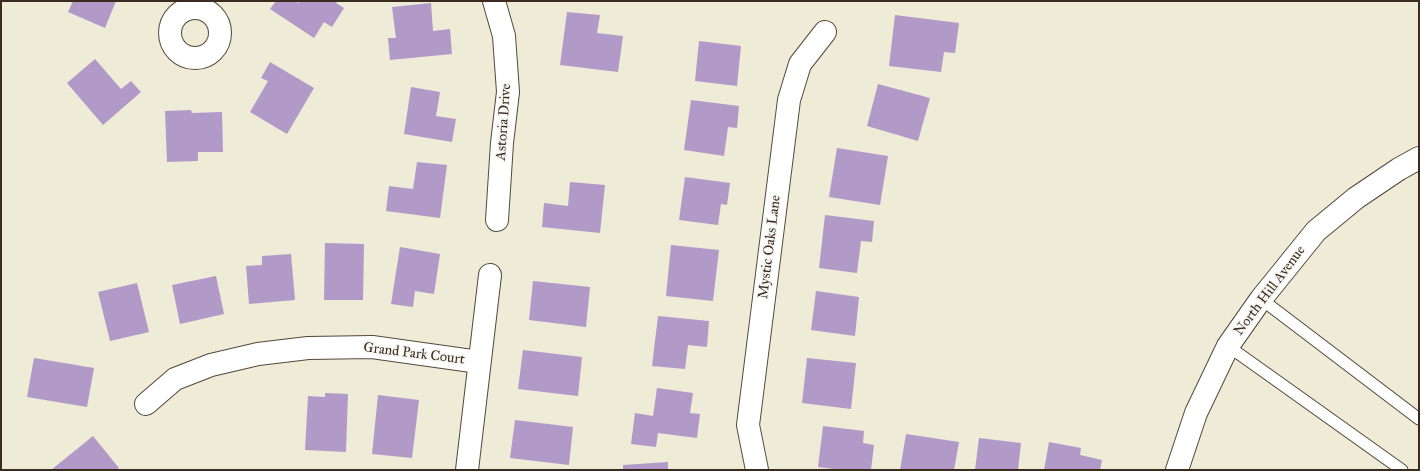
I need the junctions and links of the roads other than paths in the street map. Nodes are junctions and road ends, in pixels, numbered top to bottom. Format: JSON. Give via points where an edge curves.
{"nodes":[{"id":1,"x":494,"y":1,"type":"edge"},
{"id":2,"x":825,"y":32,"type":"dead end"},
{"id":3,"x":1419,"y":158,"type":"edge"},
{"id":4,"x":497,"y":220,"type":"dead end"},
{"id":5,"x":490,"y":276,"type":"dead end"},
{"id":6,"x":1261,"y":299,"type":"junction"},
{"id":7,"x":1228,"y":346,"type":"junction"},
{"id":8,"x":479,"y":362,"type":"junction"},
{"id":9,"x":146,"y":404,"type":"dead end"},
{"id":10,"x":1419,"y":419,"type":"edge"},
{"id":11,"x":466,"y":470,"type":"edge"},
{"id":12,"x":757,"y":470,"type":"edge"},
{"id":13,"x":1177,"y":470,"type":"edge"},
{"id":14,"x":1402,"y":470,"type":"edge"}],
"edges":[{"from":1,"to":4,"type":"street","name":"Astoria Drive","via":[[504,36],[508,92]]},
{"from":2,"to":12,"type":"street","name":"Mystic Oaks Lane","via":[[800,64],[789,100],[748,425]]},
{"from":3,"to":6,"type":"street","name":"North Hill Avenue","via":[[1356,198],[1316,231]]},
{"from":5,"to":8,"type":"street"},
{"from":6,"to":7,"type":"street","name":"North Hill Avenue"},
{"from":6,"to":10,"type":"lane"},
{"from":7,"to":13,"type":"street","name":"North Hill Avenue","via":[[1196,413]]},
{"from":7,"to":14,"type":"lane"},
{"from":8,"to":9,"type":"street","name":"Grand Park Court","via":[[372,347],[308,348],[258,354],[211,365],[174,380]]},
{"from":8,"to":11,"type":"street"}]}
